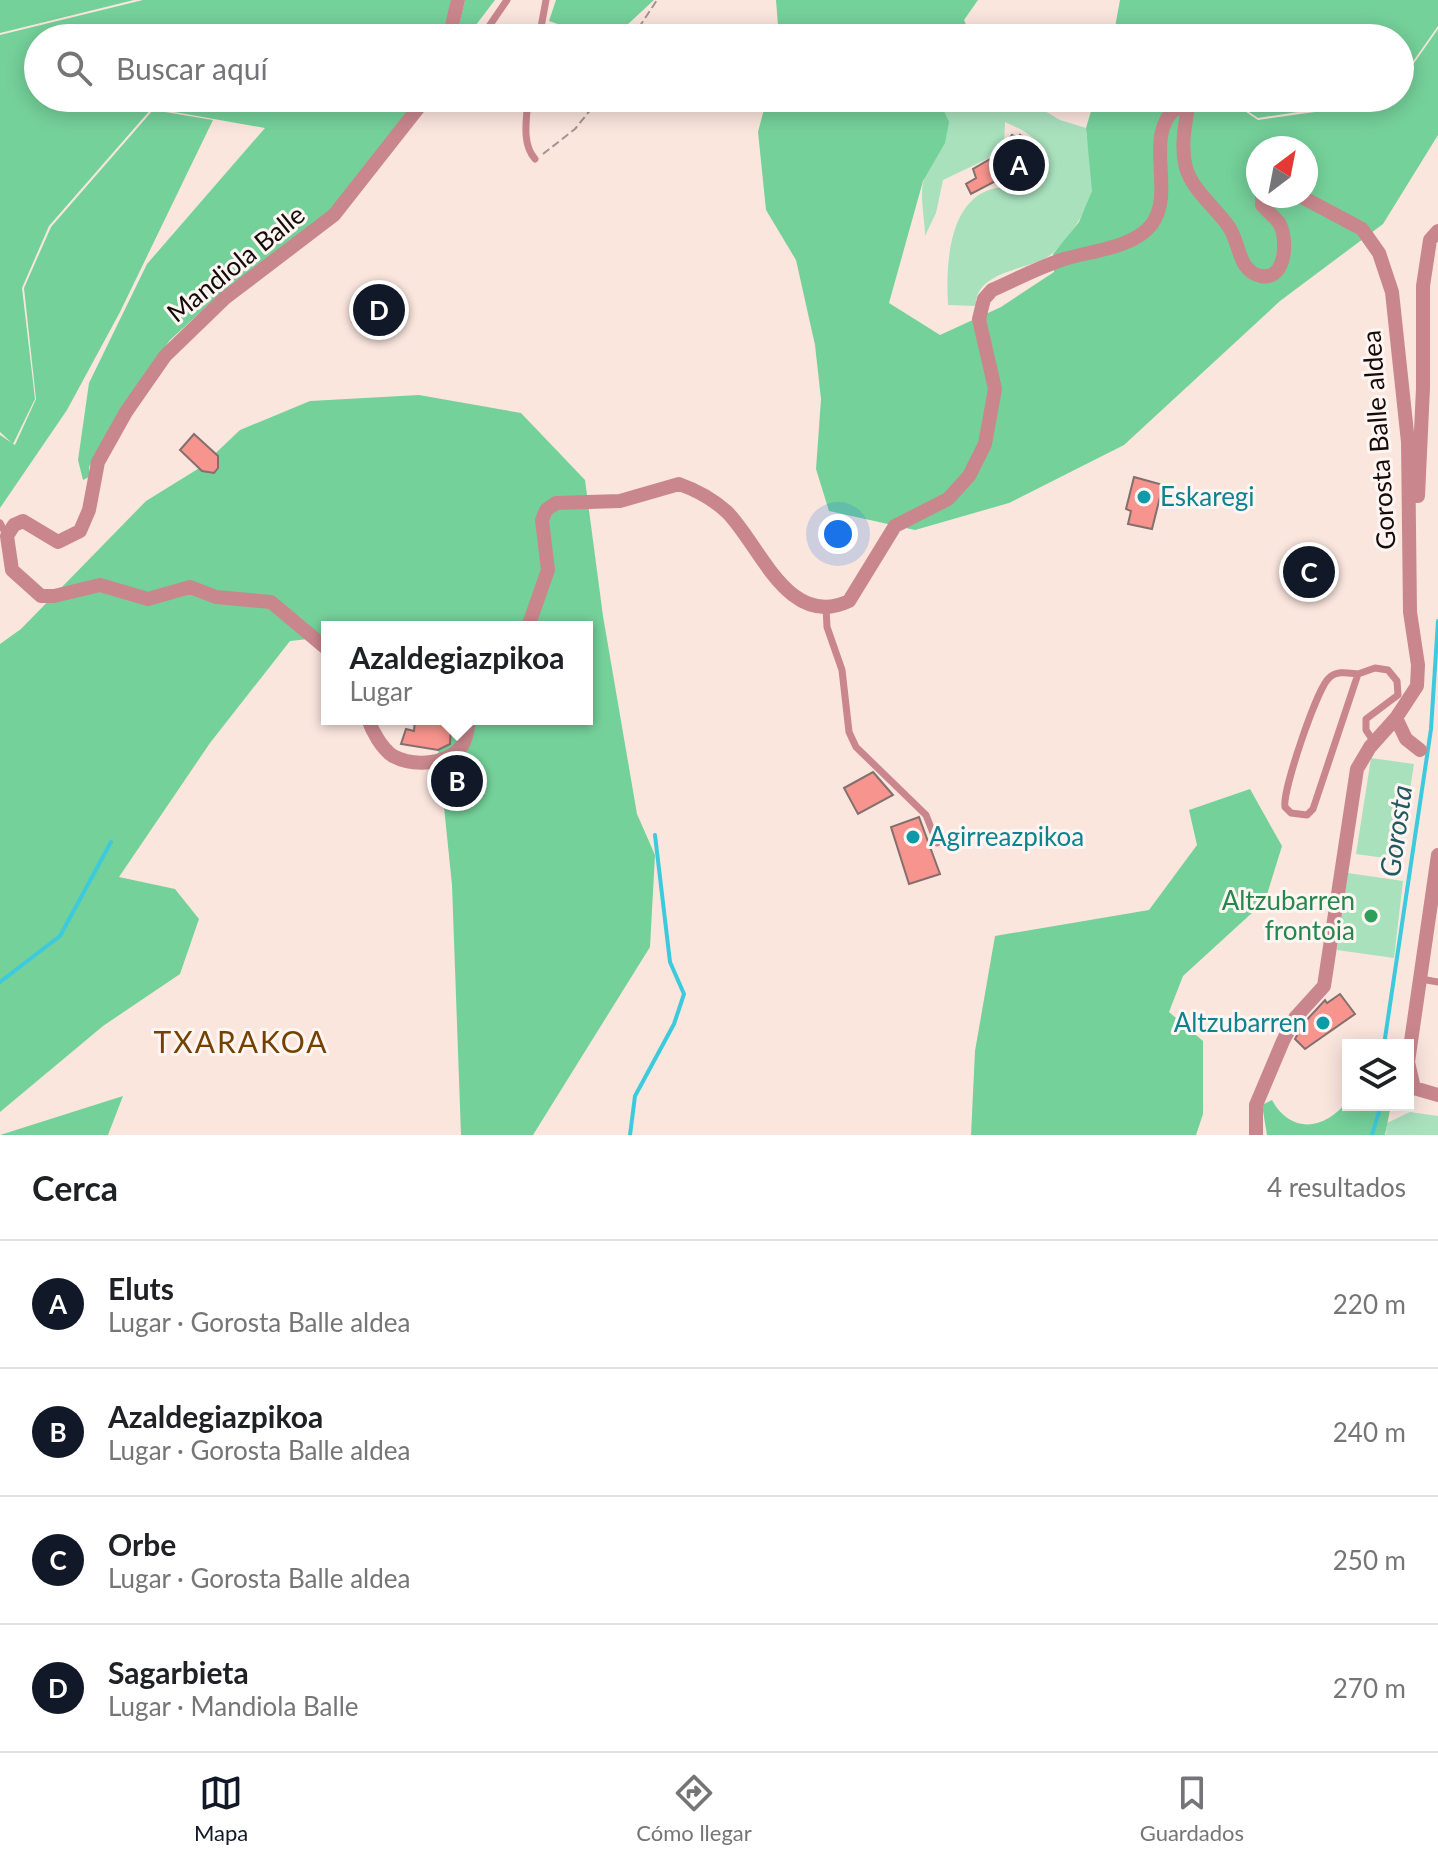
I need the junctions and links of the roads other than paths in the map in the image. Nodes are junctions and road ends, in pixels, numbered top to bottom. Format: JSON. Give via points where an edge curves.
{"nodes":[{"id":1,"x":458,"y":0,"type":"edge"},
{"id":2,"x":507,"y":0,"type":"edge"},
{"id":3,"x":546,"y":0,"type":"edge"},
{"id":4,"x":452,"y":24,"type":"edge"},
{"id":5,"x":491,"y":24,"type":"edge"},
{"id":6,"x":542,"y":24,"type":"edge"},
{"id":7,"x":415,"y":112,"type":"edge"},
{"id":8,"x":527,"y":112,"type":"edge"},
{"id":9,"x":1171,"y":112,"type":"edge"},
{"id":10,"x":1185,"y":112,"type":"edge"},
{"id":11,"x":535,"y":159,"type":"road end"},
{"id":12,"x":1318,"y":206,"type":"edge"},
{"id":13,"x":1265,"y":208,"type":"edge"},
{"id":14,"x":1438,"y":231,"type":"edge"},
{"id":15,"x":1411,"y":515,"type":"junction"},
{"id":16,"x":4,"y":530,"type":"edge"},
{"id":17,"x":826,"y":608,"type":"junction"},
{"id":18,"x":530,"y":621,"type":"edge"},
{"id":19,"x":321,"y":644,"type":"edge"},
{"id":20,"x":1358,"y":674,"type":"junction"},
{"id":21,"x":1396,"y":718,"type":"junction"},
{"id":22,"x":371,"y":725,"type":"edge"},
{"id":23,"x":468,"y":725,"type":"edge"},
{"id":24,"x":1374,"y":742,"type":"junction"},
{"id":25,"x":1420,"y":750,"type":"dead end"},
{"id":26,"x":937,"y":843,"type":"dead end"},
{"id":27,"x":1438,"y":855,"type":"edge"},
{"id":28,"x":1421,"y":979,"type":"junction"},
{"id":29,"x":1438,"y":982,"type":"edge"},
{"id":30,"x":1438,"y":1095,"type":"edge"},
{"id":31,"x":1256,"y":1135,"type":"edge"}],
"edges":[{"from":1,"to":4,"type":"street"},
{"from":2,"to":5,"type":"lane"},
{"from":3,"to":6,"type":"lane"},
{"from":7,"to":16,"type":"street","name":"Mandiola Balle","via":[[334,215],[225,298],[165,356],[98,462],[80,531],[58,542],[23,521]]},
{"from":8,"to":11,"type":"lane","via":[[526,141]]},
{"from":9,"to":17,"type":"street","via":[[1161,139],[1161,206],[1150,226],[1129,240],[1060,260],[992,290],[984,299],[979,319],[995,389],[980,455],[948,499],[895,526],[849,601]]},
{"from":10,"to":13,"type":"street","via":[[1186,169],[1231,230],[1245,267],[1260,277],[1279,268],[1285,245],[1280,224]]},
{"from":12,"to":15,"type":"street","name":"Gorosta Balle aldea","via":[[1362,229],[1379,253],[1392,292],[1404,377]]},
{"from":14,"to":15,"type":"street","via":[[1430,240],[1425,265],[1422,461]]},
{"from":15,"to":21,"type":"street","name":"Gorosta Balle aldea","via":[[1410,612],[1417,686]]},
{"from":16,"to":19,"type":"street","via":[[12,570],[41,596],[100,585],[148,599],[190,587],[216,597],[271,602]]},
{"from":17,"to":18,"type":"street","via":[[789,591],[729,514],[679,484],[620,501],[556,503],[546,510],[542,520],[548,570]]},
{"from":17,"to":26,"type":"lane","via":[[856,747],[926,815]]},
{"from":20,"to":20,"type":"lane","via":[[1313,809],[1307,815],[1291,813],[1284,802],[1286,785],[1324,682],[1340,672]]},
{"from":20,"to":24,"type":"lane","via":[[1388,670],[1397,681],[1398,695],[1366,719]]},
{"from":21,"to":24,"type":"street","name":"Gorosta Balle aldea"},
{"from":21,"to":25,"type":"street","via":[[1406,739]]},
{"from":22,"to":23,"type":"street","via":[[394,756],[422,763],[452,756],[465,742]]},
{"from":24,"to":31,"type":"street","name":"Gorosta Balle aldea","via":[[1354,780],[1324,986],[1303,1007],[1283,1041],[1256,1105]]},
{"from":27,"to":28,"type":"street"},
{"from":28,"to":29,"type":"lane"},
{"from":28,"to":30,"type":"street","via":[[1408,1062],[1414,1088]]}]}
